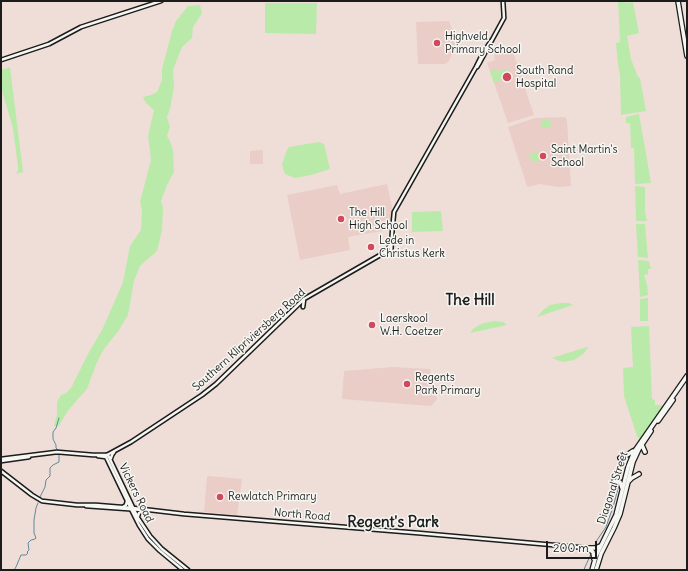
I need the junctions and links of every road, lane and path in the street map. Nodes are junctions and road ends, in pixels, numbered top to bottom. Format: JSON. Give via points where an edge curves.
{"nodes":[{"id":1,"x":161,"y":1,"type":"edge"},
{"id":2,"x":503,"y":1,"type":"edge"},
{"id":3,"x":679,"y":1,"type":"edge"},
{"id":4,"x":491,"y":41,"type":"junction"},
{"id":5,"x":481,"y":47,"type":"dead end"},
{"id":6,"x":486,"y":48,"type":"junction"},
{"id":7,"x":687,"y":48,"type":"edge"},
{"id":8,"x":687,"y":56,"type":"edge"},
{"id":9,"x":1,"y":60,"type":"edge"},
{"id":10,"x":479,"y":62,"type":"junction"},
{"id":11,"x":484,"y":62,"type":"dead end"},
{"id":12,"x":391,"y":243,"type":"junction"},
{"id":13,"x":382,"y":254,"type":"junction"},
{"id":14,"x":304,"y":299,"type":"junction"},
{"id":15,"x":294,"y":308,"type":"junction"},
{"id":16,"x":687,"y":376,"type":"edge"},
{"id":17,"x":687,"y":379,"type":"edge"},
{"id":18,"x":642,"y":445,"type":"junction"},
{"id":19,"x":635,"y":449,"type":"junction"},
{"id":20,"x":114,"y":452,"type":"junction"},
{"id":21,"x":645,"y":452,"type":"dead end"},
{"id":22,"x":107,"y":456,"type":"junction"},
{"id":23,"x":620,"y":458,"type":"dead end"},
{"id":24,"x":1,"y":460,"type":"edge"},
{"id":25,"x":111,"y":460,"type":"junction"},
{"id":26,"x":1,"y":471,"type":"edge"},
{"id":27,"x":639,"y":474,"type":"dead end"},
{"id":28,"x":614,"y":481,"type":"dead end"},
{"id":29,"x":627,"y":484,"type":"junction"},
{"id":30,"x":623,"y":489,"type":"junction"},
{"id":31,"x":127,"y":501,"type":"junction"},
{"id":32,"x":77,"y":504,"type":"junction"},
{"id":33,"x":123,"y":507,"type":"junction"},
{"id":34,"x":132,"y":508,"type":"junction"},
{"id":35,"x":144,"y":510,"type":"junction"},
{"id":36,"x":169,"y":512,"type":"junction"},
{"id":37,"x":138,"y":518,"type":"junction"},
{"id":38,"x":601,"y":545,"type":"junction"},
{"id":39,"x":587,"y":548,"type":"junction"},
{"id":40,"x":599,"y":553,"type":"junction"},
{"id":41,"x":594,"y":560,"type":"junction"},
{"id":42,"x":183,"y":570,"type":"edge"},
{"id":43,"x":188,"y":570,"type":"edge"},
{"id":44,"x":592,"y":570,"type":"edge"},
{"id":45,"x":596,"y":570,"type":"edge"}],
"edges":[{"from":1,"to":9,"type":"street","via":[[81,26],[49,44]]},
{"from":2,"to":4,"type":"street","name":"Southern Klipriviersberg Road","via":[[504,18]]},
{"from":3,"to":7,"type":"main road"},
{"from":3,"to":8,"type":"main road"},
{"from":4,"to":6,"type":"street","name":"Southern Klipriviersberg Road"},
{"from":4,"to":10,"type":"street","name":"Southern Klipriviersberg Road"},
{"from":5,"to":6,"type":"street"},
{"from":6,"to":10,"type":"street","name":"Southern Klipriviersberg Road"},
{"from":10,"to":11,"type":"street"},
{"from":10,"to":12,"type":"street","name":"Southern Klipriviersberg Road","via":[[394,212]]},
{"from":12,"to":13,"type":"street","name":"Southern Klipriviersberg Road"},
{"from":12,"to":13,"type":"street","name":"Southern Klipriviersberg Road","via":[[391,253]]},
{"from":13,"to":14,"type":"street","name":"Southern Klipriviersberg Road"},
{"from":14,"to":15,"type":"street","name":"Southern Klipriviersberg Road"},
{"from":14,"to":15,"type":"street","via":[[301,308]]},
{"from":15,"to":20,"type":"street","name":"Southern Klipriviersberg Road","via":[[209,390]]},
{"from":16,"to":19,"type":"main road","name":"Diagonal Street"},
{"from":17,"to":18,"type":"main road","name":"Diagonal Street"},
{"from":18,"to":21,"type":"main road"},
{"from":18,"to":29,"type":"main road","name":"Diagonal Street","via":[[633,462]]},
{"from":19,"to":23,"type":"main road"},
{"from":19,"to":30,"type":"main road","name":"Diagonal Street"},
{"from":20,"to":22,"type":"street","name":"Southern Klipriviersberg Road"},
{"from":20,"to":25,"type":"street"},
{"from":22,"to":24,"type":"street","name":"Southern Klipriviersberg Road","via":[[57,453]]},
{"from":22,"to":25,"type":"street","name":"Vickers Road"},
{"from":22,"to":31,"type":"street","name":"Vickers Road"},
{"from":25,"to":34,"type":"street","name":"Vickers Road"},
{"from":26,"to":32,"type":"street","name":"North Road","via":[[42,501]]},
{"from":27,"to":29,"type":"main road"},
{"from":28,"to":30,"type":"main road","via":[[620,482]]},
{"from":29,"to":40,"type":"main road","name":"Diagonal Street","via":[[618,519]]},
{"from":30,"to":38,"type":"main road","name":"Diagonal Street","via":[[616,515]]},
{"from":31,"to":33,"type":"street"},
{"from":31,"to":34,"type":"street","name":"Vickers Road"},
{"from":32,"to":33,"type":"street","name":"North Road"},
{"from":32,"to":34,"type":"street","name":"North Road"},
{"from":33,"to":34,"type":"street","name":"North Road"},
{"from":34,"to":35,"type":"street","name":"North Road"},
{"from":34,"to":36,"type":"street","name":"North Road"},
{"from":34,"to":37,"type":"street","name":"Vickers Road"},
{"from":34,"to":42,"type":"street","name":"Vickers Road","via":[[142,530],[152,543]]},
{"from":35,"to":36,"type":"street","name":"North Road"},
{"from":35,"to":37,"type":"street","via":[[139,513]]},
{"from":36,"to":39,"type":"street","name":"North Road"},
{"from":37,"to":43,"type":"street","name":"Vickers Road","via":[[157,544]]},
{"from":38,"to":39,"type":"main road"},
{"from":38,"to":40,"type":"main road","name":"Diagonal Street"},
{"from":39,"to":40,"type":"street","name":"North Road"},
{"from":39,"to":41,"type":"main road","via":[[593,552]]},
{"from":40,"to":41,"type":"main road","name":"Diagonal Street"},
{"from":40,"to":45,"type":"main road","name":"Diagonal Street"},
{"from":41,"to":44,"type":"main road","name":"Diagonal Street"}]}
